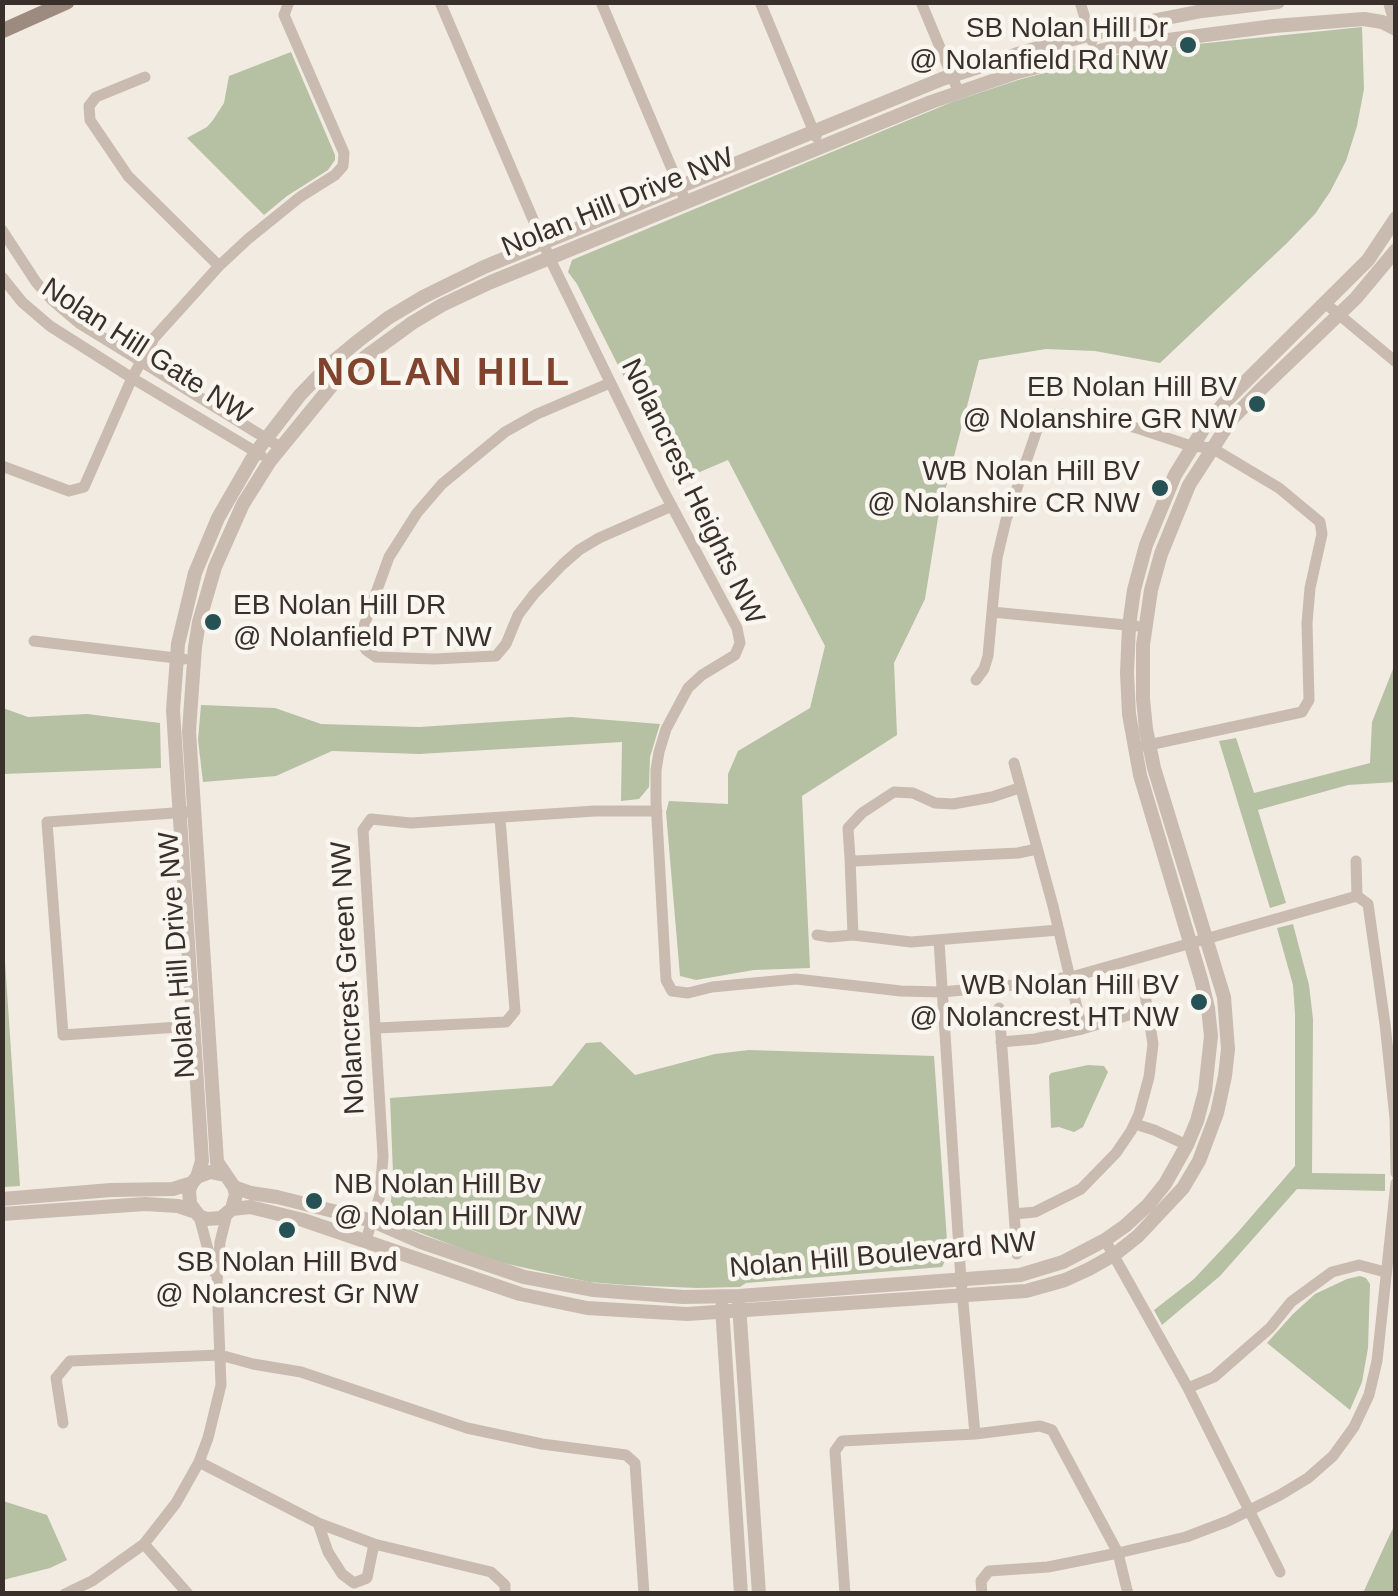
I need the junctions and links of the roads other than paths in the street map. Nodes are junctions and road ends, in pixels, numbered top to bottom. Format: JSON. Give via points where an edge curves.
{"nodes":[{"id":1,"x":66,"y":2,"type":"edge"},
{"id":2,"x":288,"y":2,"type":"edge"},
{"id":3,"x":440,"y":2,"type":"edge"},
{"id":4,"x":602,"y":2,"type":"edge"},
{"id":5,"x":760,"y":2,"type":"edge"},
{"id":6,"x":921,"y":2,"type":"edge"},
{"id":7,"x":1080,"y":2,"type":"edge"},
{"id":8,"x":1278,"y":2,"type":"edge"},
{"id":9,"x":1390,"y":2,"type":"edge"},
{"id":10,"x":1219,"y":6,"type":"edge"},
{"id":11,"x":1396,"y":26,"type":"edge"},
{"id":12,"x":2,"y":31,"type":"edge"},
{"id":13,"x":1222,"y":32,"type":"junction"},
{"id":14,"x":1090,"y":35,"type":"junction"},
{"id":15,"x":1095,"y":52,"type":"junction"},
{"id":16,"x":952,"y":76,"type":"junction"},
{"id":17,"x":145,"y":77,"type":"dead end"},
{"id":18,"x":959,"y":92,"type":"junction"},
{"id":19,"x":818,"y":140,"type":"junction"},
{"id":20,"x":680,"y":187,"type":"junction"},
{"id":21,"x":686,"y":202,"type":"junction"},
{"id":22,"x":1396,"y":218,"type":"edge"},
{"id":23,"x":2,"y":230,"type":"edge"},
{"id":24,"x":544,"y":242,"type":"junction"},
{"id":25,"x":1396,"y":250,"type":"edge"},
{"id":26,"x":550,"y":259,"type":"junction"},
{"id":27,"x":219,"y":266,"type":"junction"},
{"id":28,"x":2,"y":277,"type":"edge"},
{"id":29,"x":1325,"y":303,"type":"junction"},
{"id":30,"x":1338,"y":314,"type":"junction"},
{"id":31,"x":141,"y":362,"type":"junction"},
{"id":32,"x":1396,"y":362,"type":"edge"},
{"id":33,"x":132,"y":378,"type":"junction"},
{"id":34,"x":610,"y":383,"type":"junction"},
{"id":35,"x":266,"y":438,"type":"junction"},
{"id":36,"x":280,"y":447,"type":"junction"},
{"id":37,"x":1202,"y":447,"type":"junction"},
{"id":38,"x":256,"y":452,"type":"junction"},
{"id":39,"x":270,"y":461,"type":"junction"},
{"id":40,"x":2,"y":466,"type":"edge"},
{"id":41,"x":672,"y":506,"type":"junction"},
{"id":42,"x":992,"y":612,"type":"junction"},
{"id":43,"x":1137,"y":626,"type":"junction"},
{"id":44,"x":34,"y":641,"type":"dead end"},
{"id":45,"x":176,"y":659,"type":"junction"},
{"id":46,"x":193,"y":660,"type":"junction"},
{"id":47,"x":976,"y":680,"type":"dead end"},
{"id":48,"x":1142,"y":747,"type":"junction"},
{"id":49,"x":1014,"y":763,"type":"dead end"},
{"id":50,"x":1020,"y":788,"type":"junction"},
{"id":51,"x":186,"y":812,"type":"junction"},
{"id":52,"x":656,"y":812,"type":"junction"},
{"id":53,"x":500,"y":818,"type":"junction"},
{"id":54,"x":1037,"y":848,"type":"junction"},
{"id":55,"x":850,"y":858,"type":"junction"},
{"id":56,"x":1356,"y":861,"type":"dead end"},
{"id":57,"x":1356,"y":896,"type":"junction"},
{"id":58,"x":1059,"y":930,"type":"junction"},
{"id":59,"x":817,"y":935,"type":"dead end"},
{"id":60,"x":852,"y":935,"type":"junction"},
{"id":61,"x":1206,"y":938,"type":"junction"},
{"id":62,"x":939,"y":941,"type":"junction"},
{"id":63,"x":1190,"y":943,"type":"junction"},
{"id":64,"x":1071,"y":976,"type":"junction"},
{"id":65,"x":1143,"y":982,"type":"dead end"},
{"id":66,"x":942,"y":992,"type":"junction"},
{"id":67,"x":999,"y":1008,"type":"dead end"},
{"id":68,"x":1149,"y":1010,"type":"junction"},
{"id":69,"x":193,"y":1026,"type":"junction"},
{"id":70,"x":377,"y":1028,"type":"junction"},
{"id":71,"x":1082,"y":1029,"type":"junction"},
{"id":72,"x":1001,"y":1042,"type":"junction"},
{"id":73,"x":205,"y":1095,"type":"junction"},
{"id":74,"x":1135,"y":1124,"type":"junction"},
{"id":75,"x":1188,"y":1145,"type":"junction"},
{"id":76,"x":1396,"y":1172,"type":"edge"},
{"id":77,"x":194,"y":1180,"type":"junction"},
{"id":78,"x":230,"y":1181,"type":"junction"},
{"id":79,"x":1396,"y":1183,"type":"edge"},
{"id":80,"x":2,"y":1199,"type":"edge"},
{"id":81,"x":230,"y":1211,"type":"junction"},
{"id":82,"x":2,"y":1214,"type":"edge"},
{"id":83,"x":196,"y":1214,"type":"junction"},
{"id":84,"x":1014,"y":1214,"type":"junction"},
{"id":85,"x":373,"y":1221,"type":"junction"},
{"id":86,"x":366,"y":1240,"type":"junction"},
{"id":87,"x":1105,"y":1240,"type":"junction"},
{"id":88,"x":1017,"y":1254,"type":"dead end"},
{"id":89,"x":1114,"y":1255,"type":"junction"},
{"id":90,"x":1385,"y":1272,"type":"junction"},
{"id":91,"x":217,"y":1281,"type":"junction"},
{"id":92,"x":962,"y":1288,"type":"junction"},
{"id":93,"x":720,"y":1296,"type":"junction"},
{"id":94,"x":739,"y":1303,"type":"junction"},
{"id":95,"x":722,"y":1312,"type":"junction"},
{"id":96,"x":220,"y":1355,"type":"junction"},
{"id":97,"x":1188,"y":1388,"type":"junction"},
{"id":98,"x":63,"y":1422,"type":"dead end"},
{"id":99,"x":975,"y":1434,"type":"junction"},
{"id":100,"x":199,"y":1462,"type":"junction"},
{"id":101,"x":1250,"y":1510,"type":"junction"},
{"id":102,"x":318,"y":1523,"type":"junction"},
{"id":103,"x":144,"y":1544,"type":"junction"},
{"id":104,"x":374,"y":1544,"type":"junction"},
{"id":105,"x":1118,"y":1553,"type":"junction"},
{"id":106,"x":1280,"y":1572,"type":"dead end"},
{"id":107,"x":65,"y":1594,"type":"edge"},
{"id":108,"x":188,"y":1594,"type":"edge"},
{"id":109,"x":506,"y":1594,"type":"edge"},
{"id":110,"x":644,"y":1594,"type":"edge"},
{"id":111,"x":741,"y":1594,"type":"edge"},
{"id":112,"x":760,"y":1594,"type":"edge"},
{"id":113,"x":844,"y":1594,"type":"edge"},
{"id":114,"x":982,"y":1594,"type":"edge"},
{"id":115,"x":1128,"y":1594,"type":"edge"}],
"edges":[{"from":1,"to":12,"type":"main road"},
{"from":2,"to":27,"type":"street","via":[[284,15],[344,153],[343,166]]},
{"from":3,"to":24,"type":"street","name":"Nolancrest Heights NW"},
{"from":4,"to":20,"type":"street"},
{"from":5,"to":19,"type":"street"},
{"from":6,"to":16,"type":"street"},
{"from":7,"to":14,"type":"street"},
{"from":8,"to":10,"type":"street","name":"Nolan Hill Drive NW"},
{"from":9,"to":11,"type":"street"},
{"from":10,"to":13,"type":"street"},
{"from":10,"to":14,"type":"street","name":"Nolan Hill Drive NW"},
{"from":11,"to":13,"type":"street","name":"Nolan Hill Drive NW","via":[[1364,18]]},
{"from":13,"to":15,"type":"street","name":"Nolan Hill Drive NW"},
{"from":14,"to":15,"type":"street"},
{"from":14,"to":16,"type":"street","name":"Nolan Hill Drive NW"},
{"from":15,"to":18,"type":"street","name":"Nolan Hill Drive NW"},
{"from":16,"to":18,"type":"street"},
{"from":16,"to":19,"type":"street","name":"Nolan Hill Drive NW"},
{"from":17,"to":27,"type":"street","via":[[96,96],[90,120],[128,176]]},
{"from":18,"to":19,"type":"street","name":"Nolan Hill Drive NW"},
{"from":19,"to":20,"type":"street","name":"Nolan Hill Drive NW"},
{"from":19,"to":21,"type":"street","name":"Nolan Hill Drive NW"},
{"from":20,"to":21,"type":"street"},
{"from":20,"to":24,"type":"street","name":"Nolan Hill Drive NW"},
{"from":21,"to":26,"type":"street","name":"Nolan Hill Drive NW"},
{"from":22,"to":29,"type":"street","name":"Nolan Hill Boulevard NW","via":[[1368,260]]},
{"from":23,"to":31,"type":"street","name":"Nolan Hill Gate NW","via":[[52,300]]},
{"from":24,"to":26,"type":"street","name":"Nolancrest Heights NW"},
{"from":24,"to":35,"type":"street","name":"Nolan Hill Drive NW","via":[[388,318],[329,366]]},
{"from":25,"to":30,"type":"street","name":"Nolan Hill Boulevard NW"},
{"from":26,"to":34,"type":"street","name":"Nolancrest Heights NW"},
{"from":26,"to":36,"type":"street","name":"Nolan Hill Drive NW","via":[[442,306],[390,338],[333,384]]},
{"from":27,"to":31,"type":"street","via":[[154,338]]},
{"from":28,"to":33,"type":"street","name":"Nolan Hill Gate NW","via":[[50,326]]},
{"from":29,"to":30,"type":"street"},
{"from":29,"to":37,"type":"street","name":"Nolan Hill Boulevard NW","via":[[1226,400]]},
{"from":30,"to":32,"type":"street"},
{"from":30,"to":37,"type":"street","name":"Nolan Hill Boulevard NW"},
{"from":31,"to":33,"type":"street"},
{"from":31,"to":35,"type":"street","name":"Nolan Hill Gate NW"},
{"from":33,"to":38,"type":"street","name":"Nolan Hill Gate NW"},
{"from":33,"to":40,"type":"street","via":[[84,487],[68,491]]},
{"from":34,"to":41,"type":"street","name":"Nolancrest Heights NW"},
{"from":34,"to":41,"type":"street","via":[[505,432],[442,484],[389,558],[360,638],[366,650],[376,657],[496,656],[518,615],[563,564],[599,538]]},
{"from":35,"to":36,"type":"street","name":"Nolan Hill Gate NW"},
{"from":35,"to":38,"type":"street","name":"Nolan Hill Drive NW"},
{"from":36,"to":39,"type":"street","name":"Nolan Hill Drive NW"},
{"from":37,"to":42,"type":"street","via":[[1106,420],[1046,418],[1006,520]]},
{"from":37,"to":43,"type":"street","name":"Nolan Hill Boulevard NW","via":[[1167,492],[1146,545],[1134,590]]},
{"from":37,"to":48,"type":"street","via":[[1279,488],[1320,522],[1310,588],[1309,700],[1302,712]]},
{"from":38,"to":39,"type":"street","name":"Nolan Hill Gate NW"},
{"from":38,"to":45,"type":"street","name":"Nolan Hill Drive NW","via":[[200,559]]},
{"from":39,"to":46,"type":"street","name":"Nolan Hill Drive NW","via":[[220,554]]},
{"from":41,"to":52,"type":"street","name":"Nolancrest Heights NW","via":[[740,643],[676,707],[659,752]]},
{"from":42,"to":43,"type":"street"},
{"from":42,"to":47,"type":"street","via":[[988,656]]},
{"from":43,"to":48,"type":"street","name":"Nolan Hill Boulevard NW","via":[[1128,714]]},
{"from":44,"to":45,"type":"street"},
{"from":45,"to":46,"type":"street"},
{"from":45,"to":51,"type":"street","name":"Nolan Hill Drive NW","via":[[173,710]]},
{"from":46,"to":51,"type":"street","name":"Nolan Hill Drive NW"},
{"from":48,"to":61,"type":"street","name":"Nolan Hill Boulevard NW"},
{"from":48,"to":63,"type":"street","name":"Nolan Hill Boulevard NW","via":[[1144,791]]},
{"from":49,"to":50,"type":"street"},
{"from":50,"to":54,"type":"street"},
{"from":50,"to":55,"type":"street","via":[[954,804],[894,792],[848,828]]},
{"from":51,"to":69,"type":"street","name":"Nolan Hill Drive NW"},
{"from":51,"to":69,"type":"street","name":"Nolan Hill Drive NW","via":[[48,822],[63,1036]]},
{"from":51,"to":73,"type":"street","name":"Nolan Hill Drive NW"},
{"from":52,"to":53,"type":"street","name":"Nolancrest Green NW"},
{"from":52,"to":66,"type":"street","name":"Nolancrest Heights NW","via":[[672,992],[796,980]]},
{"from":53,"to":70,"type":"street","via":[[515,1011],[506,1022]]},
{"from":53,"to":70,"type":"street","name":"Nolancrest Green NW","via":[[410,824],[371,819],[363,830]]},
{"from":54,"to":55,"type":"street"},
{"from":54,"to":58,"type":"street"},
{"from":55,"to":60,"type":"street"},
{"from":56,"to":57,"type":"street"},
{"from":57,"to":61,"type":"street","name":"Nolancrest Heights NW"},
{"from":57,"to":76,"type":"street","via":[[1368,904]]},
{"from":58,"to":62,"type":"street"},
{"from":58,"to":64,"type":"street"},
{"from":59,"to":60,"type":"street"},
{"from":60,"to":62,"type":"street"},
{"from":61,"to":63,"type":"street","name":"Nolancrest Heights NW"},
{"from":61,"to":89,"type":"street","name":"Nolan Hill Boulevard NW","via":[[1224,997],[1228,1049],[1217,1113],[1183,1188]]},
{"from":62,"to":66,"type":"street"},
{"from":63,"to":64,"type":"street","name":"Nolancrest Heights NW"},
{"from":63,"to":75,"type":"street","name":"Nolan Hill Boulevard NW","via":[[1211,1036],[1205,1091]]},
{"from":64,"to":66,"type":"street","name":"Nolancrest Heights NW"},
{"from":64,"to":71,"type":"street"},
{"from":65,"to":68,"type":"street"},
{"from":66,"to":92,"type":"street"},
{"from":67,"to":72,"type":"street"},
{"from":68,"to":71,"type":"street"},
{"from":68,"to":74,"type":"street","via":[[1154,1044]]},
{"from":69,"to":73,"type":"street","name":"Nolan Hill Drive NW"},
{"from":70,"to":85,"type":"street","name":"Nolancrest Green NW","via":[[384,1156]]},
{"from":71,"to":72,"type":"street"},
{"from":72,"to":84,"type":"street"},
{"from":73,"to":77,"type":"street","name":"Nolan Hill Drive NW","via":[[202,1161]]},
{"from":73,"to":78,"type":"street","name":"Nolan Hill Drive NW","via":[[217,1162]]},
{"from":74,"to":75,"type":"street"},
{"from":74,"to":84,"type":"street","via":[[1081,1190],[1036,1212]]},
{"from":75,"to":87,"type":"street","name":"Nolan Hill Boulevard NW","via":[[1148,1205]]},
{"from":77,"to":78,"type":"street","via":[[210,1172]]},
{"from":77,"to":80,"type":"street","via":[[173,1189]]},
{"from":77,"to":83,"type":"street","via":[[188,1197]]},
{"from":78,"to":81,"type":"street","via":[[236,1194]]},
{"from":78,"to":85,"type":"street","name":"Nolan Hill Boulevard NW","via":[[243,1191]]},
{"from":79,"to":90,"type":"street"},
{"from":81,"to":83,"type":"street","via":[[214,1220]]},
{"from":81,"to":86,"type":"street","name":"Nolan Hill Boulevard NW","via":[[266,1210]]},
{"from":81,"to":91,"type":"street"},
{"from":82,"to":83,"type":"street","via":[[145,1204]]},
{"from":83,"to":91,"type":"street"},
{"from":84,"to":88,"type":"street"},
{"from":85,"to":86,"type":"street","name":"Nolancrest Green NW"},
{"from":85,"to":93,"type":"street","name":"Nolan Hill Boulevard NW","via":[[524,1277],[594,1290]]},
{"from":86,"to":95,"type":"street","name":"Nolan Hill Boulevard NW","via":[[520,1294],[587,1308]]},
{"from":87,"to":89,"type":"street"},
{"from":87,"to":92,"type":"street","name":"Nolan Hill Boulevard NW","via":[[1039,1271]]},
{"from":89,"to":92,"type":"street","name":"Nolan Hill Boulevard NW","via":[[1026,1291]]},
{"from":89,"to":97,"type":"street"},
{"from":90,"to":97,"type":"street","via":[[1359,1265],[1332,1272],[1214,1377]]},
{"from":90,"to":101,"type":"street","via":[[1377,1360],[1354,1427],[1308,1478]]},
{"from":91,"to":96,"type":"street"},
{"from":92,"to":94,"type":"street","name":"Nolan Hill Boulevard NW"},
{"from":92,"to":99,"type":"street"},
{"from":93,"to":94,"type":"street","name":"Nolan Hill Boulevard NW"},
{"from":93,"to":95,"type":"street"},
{"from":94,"to":95,"type":"street","name":"Nolan Hill Boulevard NW"},
{"from":94,"to":112,"type":"street"},
{"from":95,"to":111,"type":"street"},
{"from":96,"to":98,"type":"street","via":[[70,1361],[56,1378]]},
{"from":96,"to":100,"type":"street","via":[[221,1385]]},
{"from":96,"to":110,"type":"street","via":[[301,1372],[467,1428],[626,1455],[635,1464]]},
{"from":97,"to":101,"type":"street"},
{"from":99,"to":105,"type":"street","via":[[1052,1430]]},
{"from":99,"to":113,"type":"street","via":[[842,1442],[835,1451]]},
{"from":100,"to":102,"type":"street"},
{"from":100,"to":103,"type":"street"},
{"from":101,"to":105,"type":"street","via":[[1186,1537]]},
{"from":101,"to":106,"type":"street"},
{"from":102,"to":104,"type":"street"},
{"from":102,"to":104,"type":"street","via":[[328,1552],[354,1583],[367,1578]]},
{"from":103,"to":107,"type":"street"},
{"from":103,"to":108,"type":"street"},
{"from":104,"to":109,"type":"street","via":[[490,1572]]},
{"from":105,"to":114,"type":"street","via":[[989,1571]]},
{"from":105,"to":115,"type":"street"}]}
